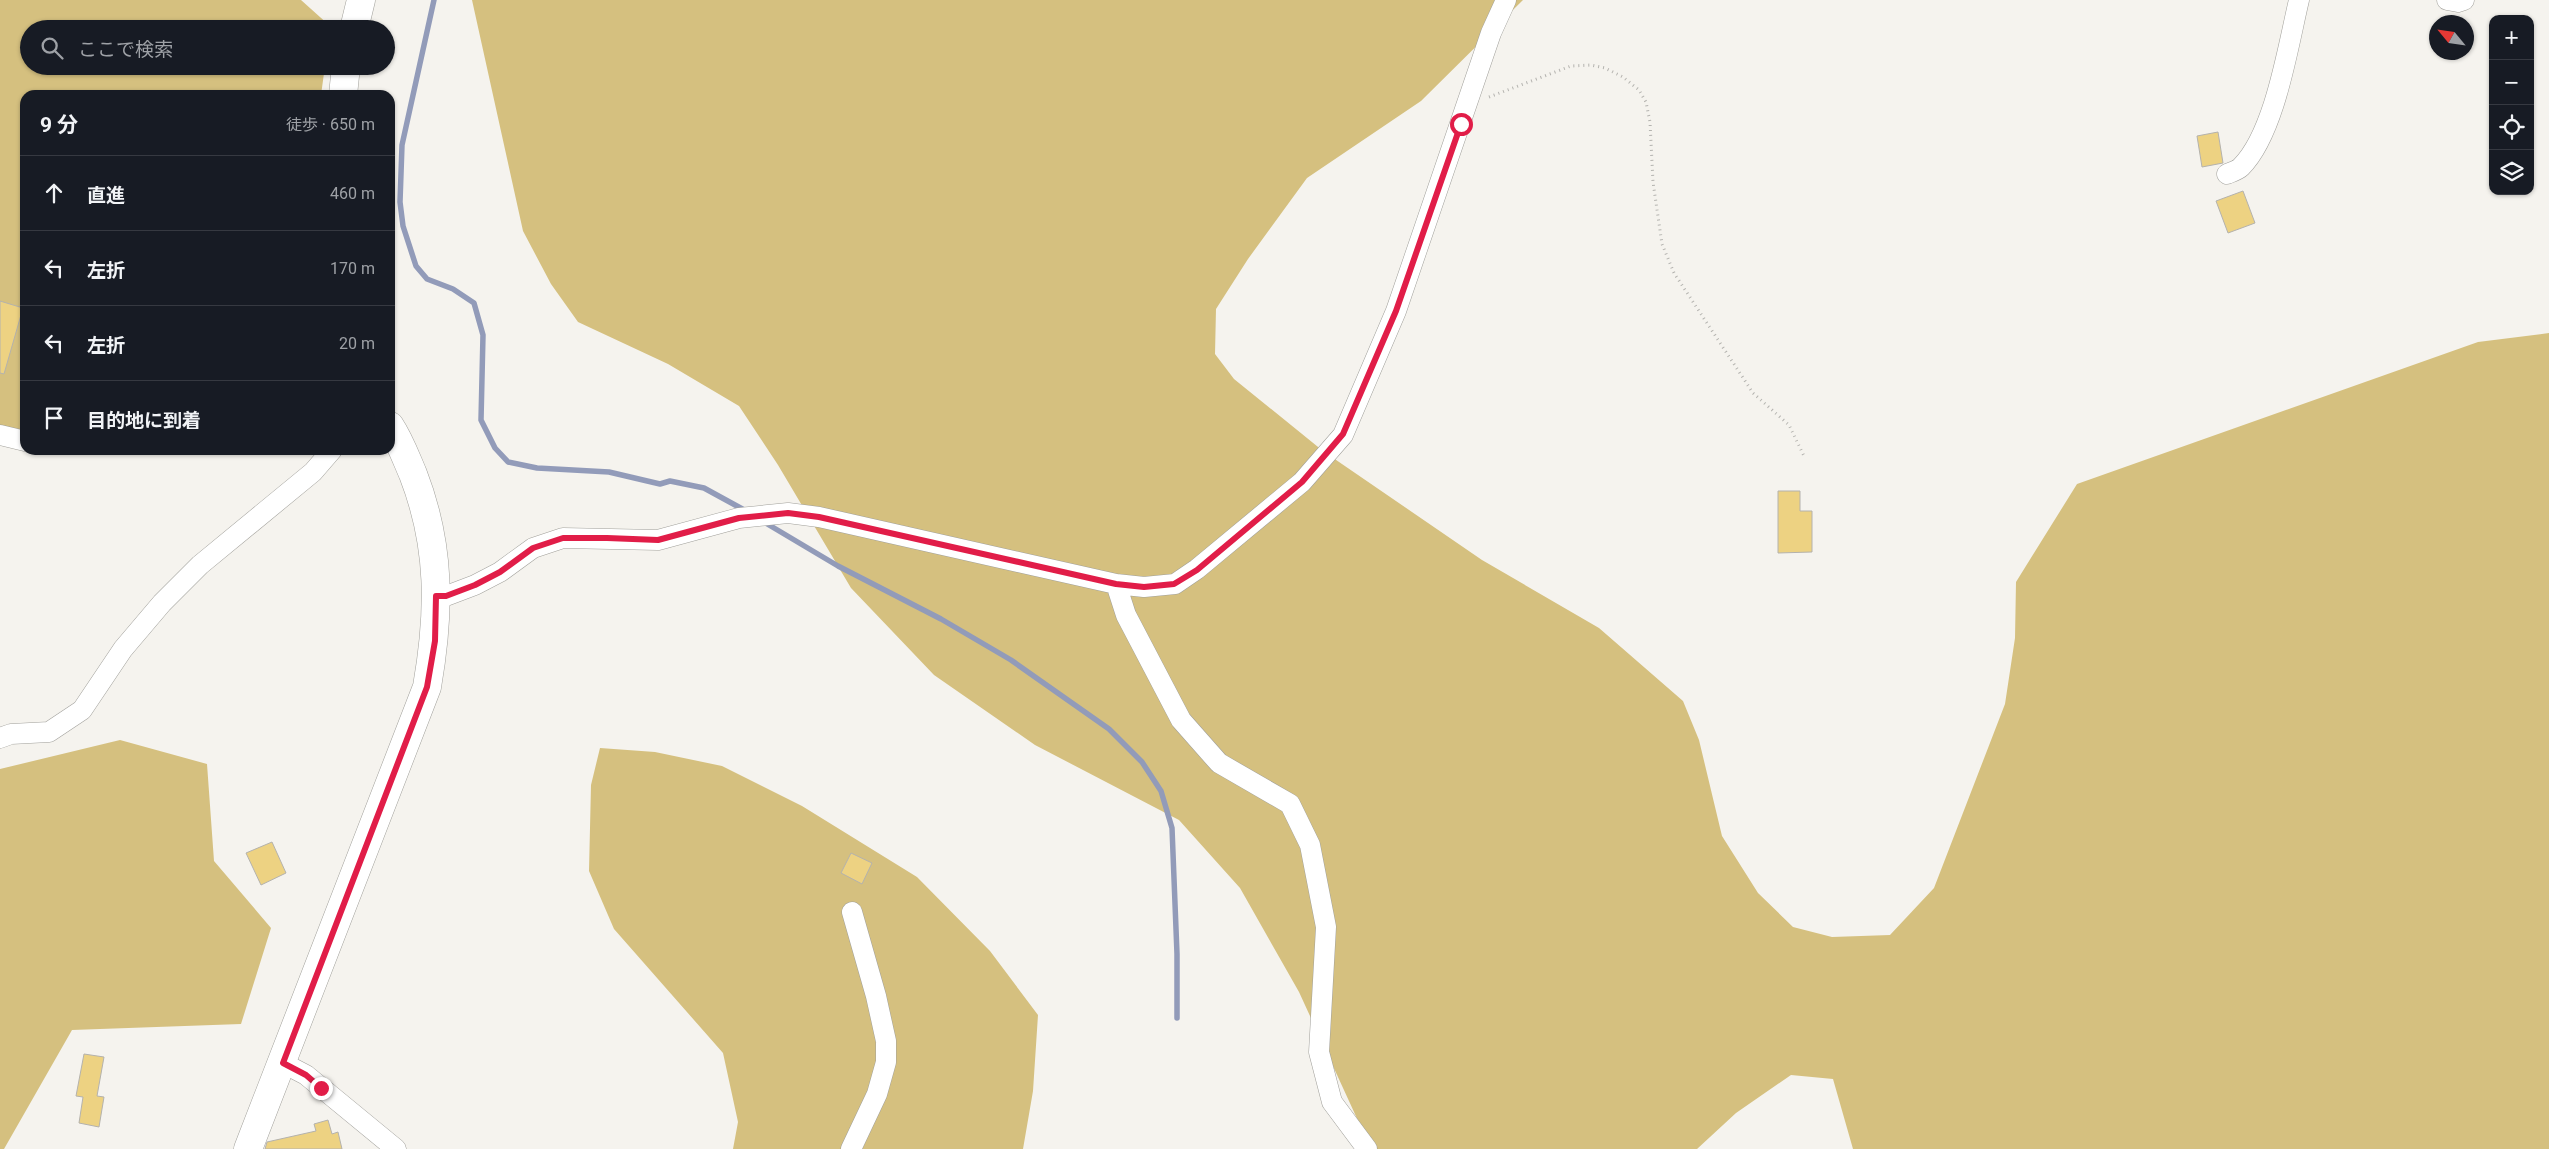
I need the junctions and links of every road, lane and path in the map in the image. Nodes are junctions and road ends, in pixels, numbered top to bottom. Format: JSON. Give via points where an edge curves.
{"nodes":[{"id":1,"x":361,"y":0,"type":"edge"},
{"id":2,"x":1506,"y":0,"type":"edge"},
{"id":3,"x":2299,"y":0,"type":"edge"},
{"id":4,"x":2447,"y":0,"type":"edge"},
{"id":5,"x":2464,"y":0,"type":"edge"},
{"id":6,"x":356,"y":20,"type":"edge"},
{"id":7,"x":345,"y":75,"type":"edge"},
{"id":8,"x":344,"y":90,"type":"edge"},
{"id":9,"x":1467,"y":104,"type":"junction"},
{"id":10,"x":2228,"y":174,"type":"dead end"},
{"id":11,"x":0,"y":435,"type":"edge"},
{"id":12,"x":395,"y":436,"type":"edge"},
{"id":13,"x":20,"y":440,"type":"edge"},
{"id":14,"x":328,"y":455,"type":"edge"},
{"id":15,"x":1804,"y":456,"type":"dead end"},
{"id":16,"x":1116,"y":584,"type":"junction"},
{"id":17,"x":436,"y":596,"type":"junction"},
{"id":18,"x":0,"y":738,"type":"edge"},
{"id":19,"x":852,"y":912,"type":"dead end"},
{"id":20,"x":283,"y":1063,"type":"junction"},
{"id":21,"x":248,"y":1149,"type":"edge"},
{"id":22,"x":396,"y":1149,"type":"edge"},
{"id":23,"x":852,"y":1149,"type":"edge"},
{"id":24,"x":1367,"y":1149,"type":"edge"}],
"edges":[{"from":1,"to":6,"type":"street"},
{"from":2,"to":9,"type":"street"},
{"from":3,"to":10,"type":"street","via":[[2278,90],[2262,135],[2240,167]]},
{"from":4,"to":5,"type":"street"},
{"from":7,"to":8,"type":"street"},
{"from":9,"to":15,"type":"path","via":[[1571,66],[1605,68],[1639,90],[1646,102],[1650,122],[1653,182],[1662,244],[1674,273],[1748,385],[1789,425]]},
{"from":9,"to":16,"type":"street","via":[[1396,311],[1343,434],[1302,482],[1197,570],[1174,584],[1144,587]]},
{"from":11,"to":13,"type":"street"},
{"from":12,"to":17,"type":"street","via":[[430,523],[436,564]]},
{"from":14,"to":18,"type":"street","via":[[313,472],[200,565],[162,603],[123,649],[82,710],[49,732],[11,734]]},
{"from":16,"to":17,"type":"street","via":[[819,517],[768,514],[705,526],[658,540],[578,538],[547,542],[475,585],[446,596]]},
{"from":16,"to":24,"type":"street","via":[[1126,615],[1181,720],[1219,763],[1290,804],[1310,845],[1326,927],[1319,1052],[1332,1102]]},
{"from":17,"to":20,"type":"street","via":[[435,641],[427,687]]},
{"from":19,"to":23,"type":"street","via":[[876,996],[886,1055],[877,1094]]},
{"from":20,"to":21,"type":"street"},
{"from":20,"to":22,"type":"street","via":[[306,1075]]}]}
